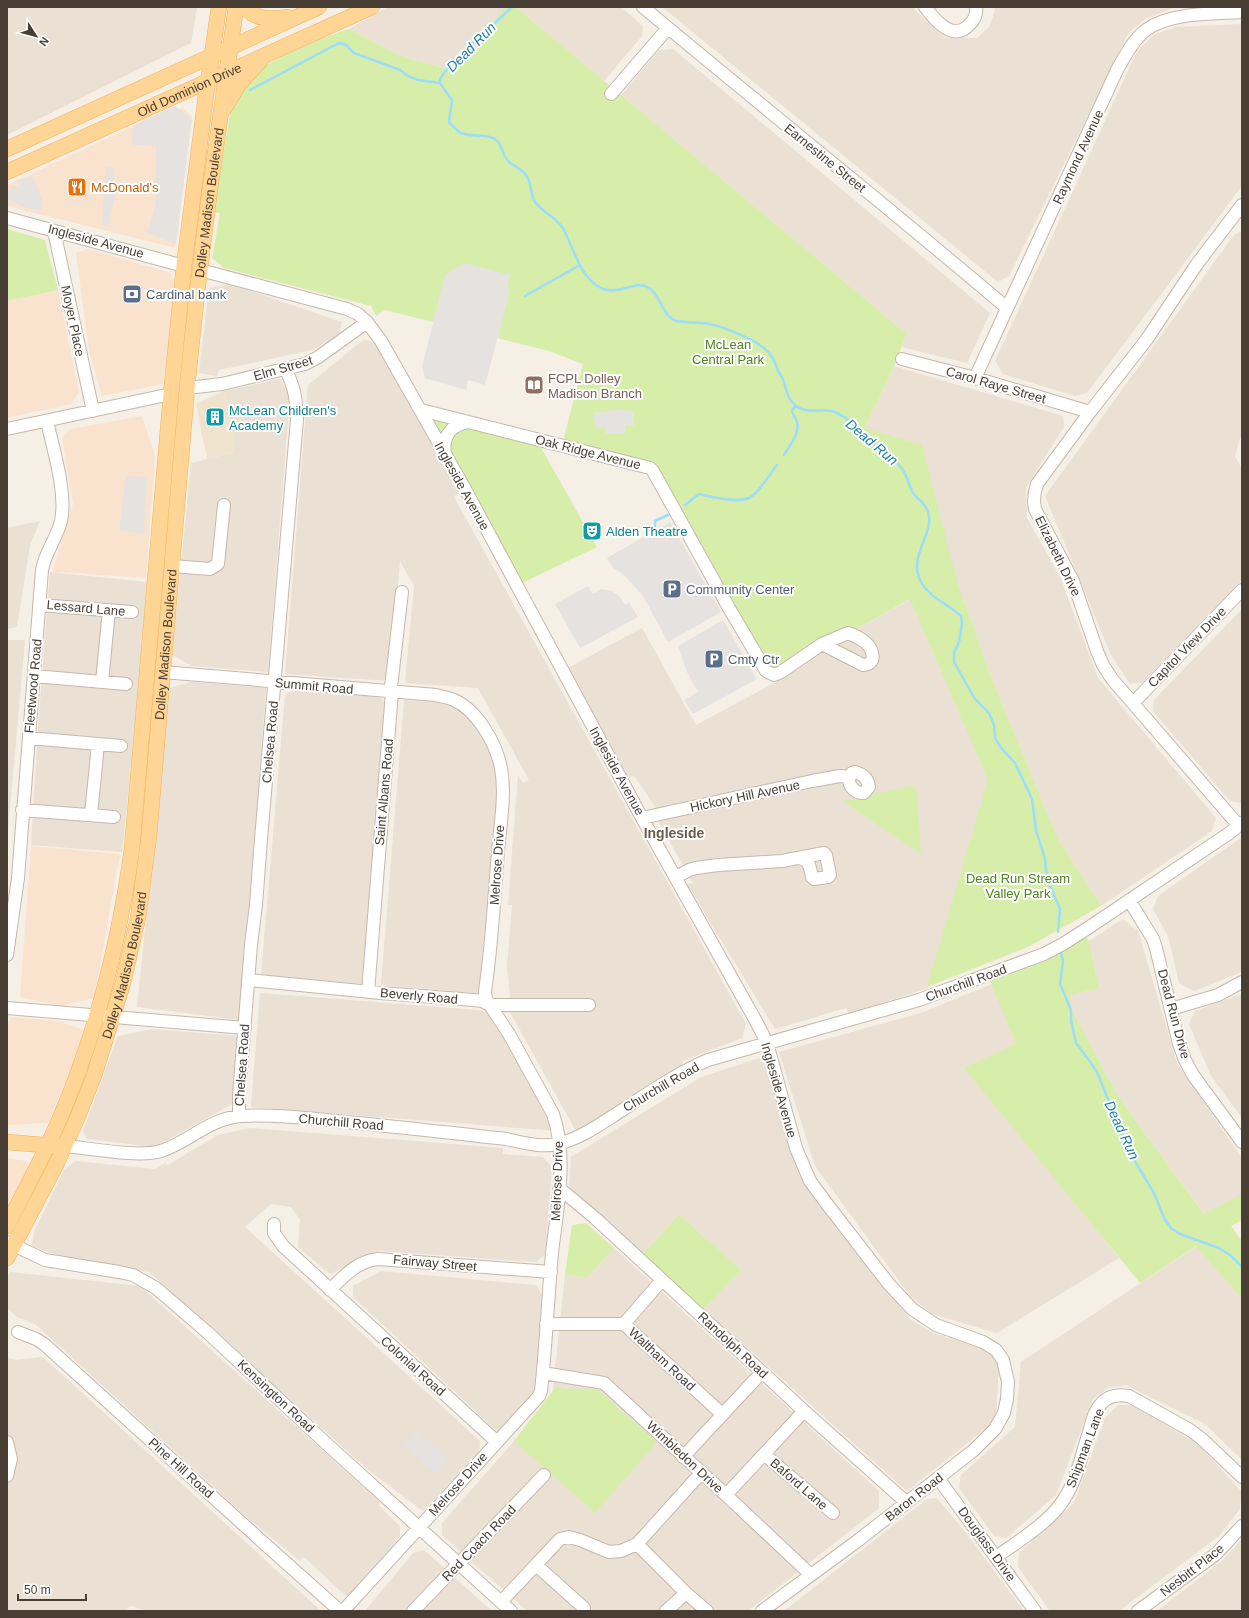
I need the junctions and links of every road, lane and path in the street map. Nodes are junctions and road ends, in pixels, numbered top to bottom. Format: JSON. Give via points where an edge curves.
{"nodes":[{"id":1,"x":220,"y":7,"type":"edge"},
{"id":2,"x":236,"y":7,"type":"edge"},
{"id":3,"x":246,"y":7,"type":"edge"},
{"id":4,"x":319,"y":7,"type":"edge"},
{"id":5,"x":372,"y":7,"type":"edge"},
{"id":6,"x":643,"y":7,"type":"edge"},
{"id":7,"x":925,"y":7,"type":"edge"},
{"id":8,"x":976,"y":7,"type":"edge"},
{"id":9,"x":1242,"y":12,"type":"edge"},
{"id":10,"x":302,"y":14,"type":"junction"},
{"id":11,"x":668,"y":28,"type":"junction"},
{"id":12,"x":230,"y":47,"type":"junction"},
{"id":13,"x":212,"y":55,"type":"junction"},
{"id":14,"x":266,"y":55,"type":"junction"},
{"id":15,"x":226,"y":73,"type":"junction"},
{"id":16,"x":208,"y":80,"type":"junction"},
{"id":17,"x":611,"y":94,"type":"dead end"},
{"id":18,"x":178,"y":95,"type":"junction"},
{"id":19,"x":220,"y":117,"type":"junction"},
{"id":20,"x":203,"y":120,"type":"junction"},
{"id":21,"x":7,"y":149,"type":"edge"},
{"id":22,"x":7,"y":172,"type":"edge"},
{"id":23,"x":1242,"y":206,"type":"edge"},
{"id":24,"x":7,"y":218,"type":"edge"},
{"id":25,"x":189,"y":227,"type":"junction"},
{"id":26,"x":54,"y":231,"type":"junction"},
{"id":27,"x":184,"y":266,"type":"junction"},
{"id":28,"x":200,"y":270,"type":"junction"},
{"id":29,"x":197,"y":293,"type":"junction"},
{"id":30,"x":1007,"y":308,"type":"junction"},
{"id":31,"x":368,"y":322,"type":"junction"},
{"id":32,"x":902,"y":359,"type":"dead end"},
{"id":33,"x":286,"y":370,"type":"junction"},
{"id":34,"x":975,"y":378,"type":"junction"},
{"id":35,"x":187,"y":388,"type":"junction"},
{"id":36,"x":171,"y":394,"type":"junction"},
{"id":37,"x":421,"y":410,"type":"junction"},
{"id":38,"x":93,"y":411,"type":"junction"},
{"id":39,"x":1090,"y":412,"type":"junction"},
{"id":40,"x":47,"y":421,"type":"junction"},
{"id":41,"x":469,"y":422,"type":"junction"},
{"id":42,"x":7,"y":429,"type":"edge"},
{"id":43,"x":446,"y":455,"type":"junction"},
{"id":44,"x":224,"y":505,"type":"dead end"},
{"id":45,"x":172,"y":566,"type":"junction"},
{"id":46,"x":1242,"y":590,"type":"edge"},
{"id":47,"x":402,"y":592,"type":"dead end"},
{"id":48,"x":39,"y":605,"type":"junction"},
{"id":49,"x":109,"y":610,"type":"junction"},
{"id":50,"x":132,"y":612,"type":"dead end"},
{"id":51,"x":822,"y":644,"type":"dead end"},
{"id":52,"x":163,"y":672,"type":"junction"},
{"id":53,"x":34,"y":676,"type":"junction"},
{"id":54,"x":102,"y":682,"type":"junction"},
{"id":55,"x":275,"y":682,"type":"junction"},
{"id":56,"x":126,"y":684,"type":"dead end"},
{"id":57,"x":392,"y":692,"type":"junction"},
{"id":58,"x":1133,"y":703,"type":"junction"},
{"id":59,"x":464,"y":705,"type":"joint"},
{"id":60,"x":29,"y":738,"type":"junction"},
{"id":61,"x":98,"y":744,"type":"junction"},
{"id":62,"x":121,"y":746,"type":"dead end"},
{"id":63,"x":849,"y":777,"type":"dead end"},
{"id":64,"x":22,"y":810,"type":"junction"},
{"id":65,"x":90,"y":815,"type":"junction"},
{"id":66,"x":114,"y":817,"type":"dead end"},
{"id":67,"x":642,"y":818,"type":"junction"},
{"id":68,"x":1240,"y":824,"type":"edge"},
{"id":69,"x":800,"y":858,"type":"dead end"},
{"id":70,"x":676,"y":877,"type":"junction"},
{"id":71,"x":1129,"y":900,"type":"junction"},
{"id":72,"x":7,"y":955,"type":"edge"},
{"id":73,"x":248,"y":980,"type":"junction"},
{"id":74,"x":1242,"y":982,"type":"edge"},
{"id":75,"x":368,"y":992,"type":"junction"},
{"id":76,"x":490,"y":1005,"type":"junction"},
{"id":77,"x":589,"y":1005,"type":"dead end"},
{"id":78,"x":7,"y":1008,"type":"edge"},
{"id":79,"x":1171,"y":1009,"type":"junction"},
{"id":80,"x":97,"y":1016,"type":"junction"},
{"id":81,"x":114,"y":1016,"type":"junction"},
{"id":82,"x":245,"y":1028,"type":"junction"},
{"id":83,"x":767,"y":1043,"type":"junction"},
{"id":84,"x":239,"y":1116,"type":"junction"},
{"id":85,"x":7,"y":1142,"type":"edge"},
{"id":86,"x":1242,"y":1142,"type":"edge"},
{"id":87,"x":560,"y":1143,"type":"junction"},
{"id":88,"x":48,"y":1146,"type":"junction"},
{"id":89,"x":65,"y":1146,"type":"junction"},
{"id":90,"x":559,"y":1188,"type":"junction"},
{"id":91,"x":274,"y":1224,"type":"dead end"},
{"id":92,"x":7,"y":1226,"type":"edge"},
{"id":93,"x":9,"y":1248,"type":"edge"},
{"id":94,"x":551,"y":1272,"type":"junction"},
{"id":95,"x":662,"y":1280,"type":"junction"},
{"id":96,"x":330,"y":1290,"type":"junction"},
{"id":97,"x":546,"y":1324,"type":"junction"},
{"id":98,"x":624,"y":1324,"type":"junction"},
{"id":99,"x":18,"y":1332,"type":"dead end"},
{"id":100,"x":996,"y":1350,"type":"joint"},
{"id":101,"x":762,"y":1372,"type":"junction"},
{"id":102,"x":542,"y":1373,"type":"junction"},
{"id":103,"x":804,"y":1412,"type":"junction"},
{"id":104,"x":722,"y":1414,"type":"junction"},
{"id":105,"x":7,"y":1442,"type":"edge"},
{"id":106,"x":497,"y":1442,"type":"junction"},
{"id":107,"x":764,"y":1454,"type":"junction"},
{"id":108,"x":683,"y":1456,"type":"junction"},
{"id":109,"x":702,"y":1473,"type":"junction"},
{"id":110,"x":544,"y":1475,"type":"dead end"},
{"id":111,"x":7,"y":1476,"type":"edge"},
{"id":112,"x":1242,"y":1477,"type":"edge"},
{"id":113,"x":938,"y":1478,"type":"junction"},
{"id":114,"x":726,"y":1495,"type":"junction"},
{"id":115,"x":906,"y":1502,"type":"junction"},
{"id":116,"x":833,"y":1513,"type":"dead end"},
{"id":117,"x":1242,"y":1526,"type":"edge"},
{"id":118,"x":419,"y":1528,"type":"junction"},
{"id":119,"x":636,"y":1544,"type":"junction"},
{"id":120,"x":996,"y":1557,"type":"junction"},
{"id":121,"x":458,"y":1564,"type":"junction"},
{"id":122,"x":536,"y":1565,"type":"junction"},
{"id":123,"x":811,"y":1575,"type":"junction"},
{"id":124,"x":686,"y":1594,"type":"junction"},
{"id":125,"x":501,"y":1602,"type":"junction"},
{"id":126,"x":584,"y":1608,"type":"dead end"},
{"id":127,"x":342,"y":1611,"type":"edge"},
{"id":128,"x":413,"y":1611,"type":"edge"},
{"id":129,"x":511,"y":1611,"type":"edge"},
{"id":130,"x":666,"y":1611,"type":"edge"},
{"id":131,"x":707,"y":1611,"type":"edge"},
{"id":132,"x":762,"y":1611,"type":"edge"},
{"id":133,"x":1035,"y":1611,"type":"edge"},
{"id":134,"x":1138,"y":1611,"type":"edge"}],
"edges":[{"from":1,"to":13,"type":"main road","name":"Dolley Madison Boulevard"},
{"from":2,"to":12,"type":"main road","name":"Dolley Madison Boulevard"},
{"from":3,"to":10,"type":"main road","via":[[263,19]]},
{"from":4,"to":10,"type":"main road","name":"Old Dominion Drive"},
{"from":5,"to":14,"type":"main road","name":"Old Dominion Drive"},
{"from":6,"to":11,"type":"street","name":"Earnestine Street"},
{"from":7,"to":8,"type":"street","via":[[942,27],[954,32],[965,30],[974,21]]},
{"from":9,"to":30,"type":"street","name":"Raymond Avenue","via":[[1166,20],[1146,30],[1138,38],[1117,70]]},
{"from":10,"to":12,"type":"main road","name":"Old Dominion Drive"},
{"from":11,"to":17,"type":"street"},
{"from":11,"to":30,"type":"street","name":"Earnestine Street"},
{"from":12,"to":13,"type":"main road","name":"Old Dominion Drive"},
{"from":12,"to":15,"type":"main road","name":"Dolley Madison Boulevard"},
{"from":13,"to":16,"type":"main road","name":"Dolley Madison Boulevard"},
{"from":13,"to":21,"type":"main road","name":"Old Dominion Drive"},
{"from":14,"to":15,"type":"main road","name":"Old Dominion Drive"},
{"from":14,"to":19,"type":"main road","via":[[239,84]]},
{"from":15,"to":16,"type":"main road","name":"Old Dominion Drive"},
{"from":15,"to":19,"type":"main road","name":"Dolley Madison Boulevard"},
{"from":16,"to":18,"type":"main road","name":"Old Dominion Drive"},
{"from":16,"to":20,"type":"main road","name":"Dolley Madison Boulevard"},
{"from":18,"to":20,"type":"main road","via":[[194,102]]},
{"from":18,"to":22,"type":"main road","name":"Old Dominion Drive"},
{"from":19,"to":28,"type":"main road","name":"Dolley Madison Boulevard"},
{"from":20,"to":25,"type":"main road","name":"Dolley Madison Boulevard"},
{"from":23,"to":39,"type":"street","name":"Elizabeth Drive","via":[[1197,264],[1147,339]]},
{"from":24,"to":26,"type":"street","name":"Ingleside Avenue"},
{"from":25,"to":27,"type":"main road","name":"Dolley Madison Boulevard"},
{"from":25,"to":28,"type":"main road","via":[[194,260]]},
{"from":26,"to":27,"type":"street","name":"Ingleside Avenue"},
{"from":26,"to":38,"type":"street","name":"Moyer Place"},
{"from":27,"to":29,"type":"main road","via":[[192,274]]},
{"from":27,"to":36,"type":"main road","name":"Dolley Madison Boulevard"},
{"from":28,"to":29,"type":"main road","name":"Dolley Madison Boulevard"},
{"from":28,"to":31,"type":"street","name":"Ingleside Avenue","via":[[347,308]]},
{"from":29,"to":35,"type":"main road","name":"Dolley Madison Boulevard"},
{"from":30,"to":34,"type":"street","name":"Raymond Avenue"},
{"from":31,"to":33,"type":"street","name":"Elm Street","via":[[317,358]]},
{"from":31,"to":37,"type":"street","name":"Ingleside Avenue","via":[[382,341]]},
{"from":32,"to":34,"type":"street","name":"Carol Raye Street"},
{"from":33,"to":35,"type":"street","name":"Elm Street","via":[[222,384]]},
{"from":33,"to":55,"type":"street","name":"Chelsea Road","via":[[294,388],[297,419]]},
{"from":34,"to":39,"type":"street","name":"Carol Raye Street"},
{"from":35,"to":45,"type":"main road","name":"Dolley Madison Boulevard"},
{"from":36,"to":38,"type":"street"},
{"from":36,"to":80,"type":"main road","name":"Dolley Madison Boulevard","via":[[132,848],[117,942]]},
{"from":37,"to":41,"type":"street","name":"Oak Ridge Avenue"},
{"from":37,"to":43,"type":"street","name":"Ingleside Avenue"},
{"from":38,"to":40,"type":"street"},
{"from":39,"to":58,"type":"street","name":"Elizabeth Drive","via":[[1037,484],[1033,501],[1073,581],[1103,665]]},
{"from":40,"to":42,"type":"street"},
{"from":40,"to":48,"type":"street","name":"Fleetwood Road","via":[[62,505],[60,522],[43,564]]},
{"from":41,"to":43,"type":"street","via":[[450,430],[445,441]]},
{"from":41,"to":51,"type":"street","name":"Oak Ridge Avenue","via":[[650,468],[766,671],[774,675],[781,672]]},
{"from":43,"to":67,"type":"street","name":"Ingleside Avenue"},
{"from":44,"to":45,"type":"street","via":[[218,564],[210,569]]},
{"from":45,"to":52,"type":"main road","name":"Dolley Madison Boulevard"},
{"from":46,"to":58,"type":"street","name":"Capitol View Drive"},
{"from":47,"to":57,"type":"street","name":"Saint Albans Road"},
{"from":48,"to":49,"type":"street","name":"Lessard Lane"},
{"from":48,"to":53,"type":"street","name":"Fleetwood Road"},
{"from":49,"to":50,"type":"street","name":"Lessard Lane"},
{"from":49,"to":54,"type":"street"},
{"from":52,"to":55,"type":"street","name":"Summit Road"},
{"from":52,"to":81,"type":"main road","name":"Dolley Madison Boulevard","via":[[145,874],[131,950]]},
{"from":53,"to":54,"type":"street"},
{"from":53,"to":60,"type":"street","name":"Fleetwood Road"},
{"from":54,"to":56,"type":"street"},
{"from":55,"to":57,"type":"street","name":"Summit Road"},
{"from":55,"to":73,"type":"street","name":"Chelsea Road"},
{"from":57,"to":59,"type":"street","name":"Summit Road","via":[[450,698]]},
{"from":57,"to":75,"type":"street","name":"Saint Albans Road"},
{"from":58,"to":68,"type":"street","name":"Elizabeth Drive"},
{"from":59,"to":76,"type":"street","name":"Melrose Drive","via":[[482,726],[492,744],[499,759],[502,775],[492,936],[485,992]]},
{"from":60,"to":61,"type":"street"},
{"from":60,"to":64,"type":"street","name":"Fleetwood Road"},
{"from":61,"to":62,"type":"street"},
{"from":61,"to":65,"type":"street"},
{"from":63,"to":67,"type":"street","name":"Hickory Hill Avenue","via":[[812,781]]},
{"from":64,"to":65,"type":"street"},
{"from":64,"to":72,"type":"street","name":"Fleetwood Road","via":[[16,897]]},
{"from":65,"to":66,"type":"street"},
{"from":67,"to":70,"type":"street","name":"Ingleside Avenue"},
{"from":68,"to":71,"type":"street","name":"Churchill Road"},
{"from":69,"to":70,"type":"street","via":[[696,868]]},
{"from":70,"to":83,"type":"street","name":"Ingleside Avenue"},
{"from":71,"to":79,"type":"street","name":"Dead Run Drive","via":[[1153,939]]},
{"from":71,"to":83,"type":"street","name":"Churchill Road","via":[[1063,944],[1036,956],[919,1000]]},
{"from":73,"to":75,"type":"street","name":"Beverly Road"},
{"from":73,"to":82,"type":"street","name":"Chelsea Road"},
{"from":74,"to":79,"type":"street","via":[[1218,995]]},
{"from":75,"to":76,"type":"street","name":"Beverly Road","via":[[474,1000]]},
{"from":76,"to":77,"type":"street","name":"Beverly Road"},
{"from":76,"to":87,"type":"street","name":"Melrose Drive","via":[[554,1114]]},
{"from":78,"to":80,"type":"street"},
{"from":79,"to":86,"type":"street","name":"Dead Run Drive","via":[[1179,1044],[1193,1075]]},
{"from":80,"to":81,"type":"street"},
{"from":80,"to":88,"type":"main road","name":"Dolley Madison Boulevard","via":[[71,1091]]},
{"from":81,"to":82,"type":"street"},
{"from":81,"to":89,"type":"main road","name":"Dolley Madison Boulevard","via":[[94,1076]]},
{"from":82,"to":84,"type":"street","name":"Chelsea Road"},
{"from":83,"to":87,"type":"street","name":"Churchill Road","via":[[714,1058],[686,1070],[592,1130]]},
{"from":83,"to":100,"type":"street","name":"Ingleside Avenue","via":[[796,1148],[810,1181],[827,1204],[888,1283],[912,1309],[936,1324],[979,1340]]},
{"from":84,"to":87,"type":"street","name":"Churchill Road","via":[[328,1120],[546,1145]]},
{"from":84,"to":89,"type":"street","name":"Churchill Road","via":[[210,1124],[172,1146],[156,1152],[137,1153]]},
{"from":85,"to":88,"type":"main road"},
{"from":87,"to":90,"type":"street","name":"Melrose Drive"},
{"from":88,"to":89,"type":"main road"},
{"from":88,"to":92,"type":"main road","name":"Dolley Madison Boulevard"},
{"from":89,"to":93,"type":"main road","name":"Dolley Madison Boulevard"},
{"from":90,"to":94,"type":"street","name":"Melrose Drive"},
{"from":90,"to":95,"type":"street","name":"Randolph Road"},
{"from":91,"to":96,"type":"street","name":"Colonial Road","via":[[274,1233],[279,1241]]},
{"from":93,"to":118,"type":"street","name":"Kensington Road","via":[[55,1262],[119,1272],[156,1288]]},
{"from":94,"to":96,"type":"street","name":"Fairway Street","via":[[378,1259],[355,1267]]},
{"from":94,"to":97,"type":"street","name":"Melrose Drive"},
{"from":95,"to":98,"type":"street"},
{"from":95,"to":101,"type":"street","name":"Randolph Road"},
{"from":96,"to":106,"type":"street","name":"Colonial Road"},
{"from":97,"to":98,"type":"street","name":"Waltham Road"},
{"from":97,"to":102,"type":"street","name":"Melrose Drive"},
{"from":98,"to":104,"type":"street","name":"Waltham Road"},
{"from":99,"to":127,"type":"street","name":"Pine Hill Road","via":[[44,1344]]},
{"from":100,"to":113,"type":"street","name":"Baron Road","via":[[1003,1360],[1008,1382],[1004,1413],[985,1440]]},
{"from":101,"to":103,"type":"street","name":"Randolph Road"},
{"from":101,"to":104,"type":"street"},
{"from":102,"to":106,"type":"street","name":"Melrose Drive","via":[[539,1396]]},
{"from":102,"to":108,"type":"street","name":"Wimbledon Drive","via":[[604,1383]]},
{"from":103,"to":107,"type":"street"},
{"from":103,"to":115,"type":"street","name":"Randolph Road"},
{"from":104,"to":108,"type":"street"},
{"from":105,"to":111,"type":"street","via":[[11,1459]]},
{"from":106,"to":118,"type":"street","name":"Melrose Drive"},
{"from":107,"to":114,"type":"street"},
{"from":107,"to":116,"type":"street","name":"Baford Lane"},
{"from":108,"to":109,"type":"street","name":"Wimbledon Drive"},
{"from":109,"to":114,"type":"street","name":"Wimbledon Drive"},
{"from":109,"to":119,"type":"street"},
{"from":110,"to":121,"type":"street","name":"Red Coach Road"},
{"from":112,"to":120,"type":"street","name":"Shipman Lane","via":[[1202,1438],[1190,1430],[1129,1396],[1113,1396],[1106,1399],[1096,1410],[1074,1480],[1059,1506],[1049,1517]]},
{"from":113,"to":115,"type":"street","name":"Baron Road"},
{"from":113,"to":120,"type":"street","name":"Douglass Drive"},
{"from":114,"to":123,"type":"street","name":"Wimbledon Drive"},
{"from":115,"to":123,"type":"street","name":"Baron Road"},
{"from":117,"to":134,"type":"street","name":"Nesbitt Place","via":[[1216,1554]]},
{"from":118,"to":121,"type":"street","name":"Kensington Road"},
{"from":118,"to":127,"type":"street","name":"Melrose Drive"},
{"from":119,"to":122,"type":"street","via":[[621,1551],[609,1552],[569,1537],[560,1539]]},
{"from":119,"to":124,"type":"street"},
{"from":120,"to":133,"type":"street","name":"Douglass Drive"},
{"from":121,"to":125,"type":"street","name":"Kensington Road"},
{"from":121,"to":128,"type":"street","name":"Red Coach Road"},
{"from":122,"to":125,"type":"street"},
{"from":122,"to":126,"type":"street"},
{"from":123,"to":132,"type":"street","name":"Baron Road"},
{"from":124,"to":130,"type":"street"},
{"from":124,"to":131,"type":"street"},
{"from":125,"to":129,"type":"street","name":"Kensington Road"}]}
